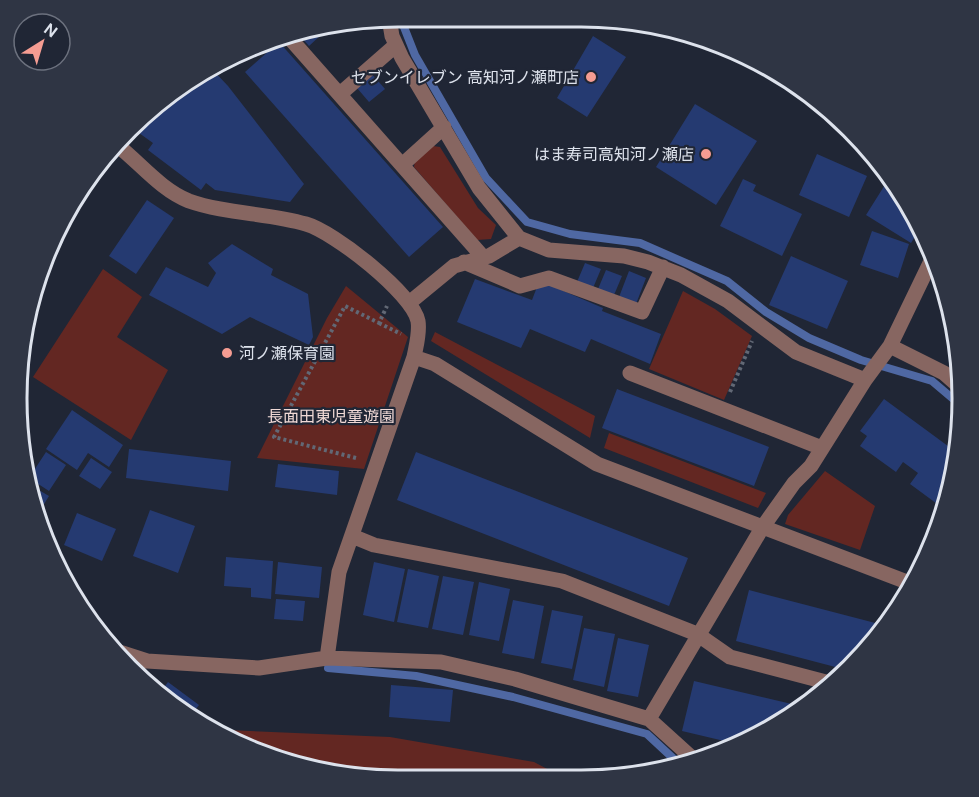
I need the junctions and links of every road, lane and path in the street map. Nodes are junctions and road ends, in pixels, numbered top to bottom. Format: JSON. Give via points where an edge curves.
{"nodes":[{"id":1,"x":391,"y":27,"type":"edge"},
{"id":2,"x":294,"y":43,"type":"edge"},
{"id":3,"x":396,"y":45,"type":"junction"},
{"id":4,"x":340,"y":94,"type":"junction"},
{"id":5,"x":444,"y":128,"type":"junction"},
{"id":6,"x":123,"y":150,"type":"edge"},
{"id":7,"x":402,"y":165,"type":"junction"},
{"id":8,"x":519,"y":238,"type":"junction"},
{"id":9,"x":483,"y":257,"type":"junction"},
{"id":10,"x":464,"y":262,"type":"junction"},
{"id":11,"x":663,"y":267,"type":"junction"},
{"id":12,"x":928,"y":268,"type":"edge"},
{"id":13,"x":397,"y":290,"type":"junction"},
{"id":14,"x":409,"y":303,"type":"junction"},
{"id":15,"x":380,"y":322,"type":"junction"},
{"id":16,"x":759,"y":324,"type":"junction"},
{"id":17,"x":399,"y":346,"type":"dead end"},
{"id":18,"x":886,"y":350,"type":"junction"},
{"id":19,"x":414,"y":357,"type":"junction"},
{"id":20,"x":630,"y":373,"type":"dead end"},
{"id":21,"x":867,"y":376,"type":"junction"},
{"id":22,"x":951,"y":379,"type":"edge"},
{"id":23,"x":726,"y":401,"type":"dead end"},
{"id":24,"x":822,"y":448,"type":"junction"},
{"id":25,"x":360,"y":449,"type":"dead end"},
{"id":26,"x":762,"y":528,"type":"junction"},
{"id":27,"x":352,"y":536,"type":"junction"},
{"id":28,"x":904,"y":581,"type":"edge"},
{"id":29,"x":697,"y":634,"type":"junction"},
{"id":30,"x":131,"y":655,"type":"edge"},
{"id":31,"x":327,"y":658,"type":"junction"},
{"id":32,"x":147,"y":660,"type":"junction"},
{"id":33,"x":143,"y":668,"type":"edge"},
{"id":34,"x":822,"y":681,"type":"edge"},
{"id":35,"x":649,"y":719,"type":"junction"},
{"id":36,"x":687,"y":754,"type":"edge"}],
"edges":[{"from":1,"to":3,"type":"street"},
{"from":2,"to":4,"type":"street"},
{"from":3,"to":4,"type":"street"},
{"from":3,"to":5,"type":"street"},
{"from":4,"to":7,"type":"street"},
{"from":5,"to":7,"type":"street"},
{"from":5,"to":8,"type":"street","via":[[479,188]]},
{"from":6,"to":13,"type":"street","via":[[165,187],[190,201],[308,224],[338,239]]},
{"from":7,"to":9,"type":"street"},
{"from":8,"to":9,"type":"street"},
{"from":8,"to":11,"type":"street","via":[[549,250],[624,256]]},
{"from":9,"to":10,"type":"street"},
{"from":10,"to":11,"type":"street","via":[[520,286],[549,278],[642,312]]},
{"from":10,"to":14,"type":"street"},
{"from":11,"to":16,"type":"street","via":[[728,301]]},
{"from":12,"to":18,"type":"street"},
{"from":13,"to":14,"type":"street"},
{"from":13,"to":15,"type":"path"},
{"from":14,"to":19,"type":"street","via":[[418,320]]},
{"from":15,"to":17,"type":"path","via":[[403,335]]},
{"from":15,"to":25,"type":"path","via":[[345,306],[274,437],[356,459]]},
{"from":16,"to":21,"type":"street","via":[[796,352]]},
{"from":16,"to":23,"type":"path"},
{"from":18,"to":21,"type":"street"},
{"from":18,"to":22,"type":"street"},
{"from":19,"to":26,"type":"street","via":[[435,364],[597,464]]},
{"from":19,"to":27,"type":"street"},
{"from":20,"to":24,"type":"street"},
{"from":21,"to":24,"type":"street"},
{"from":24,"to":26,"type":"street"},
{"from":26,"to":28,"type":"street"},
{"from":26,"to":29,"type":"street"},
{"from":27,"to":29,"type":"street","via":[[374,545],[562,581]]},
{"from":27,"to":31,"type":"street","via":[[339,572]]},
{"from":29,"to":34,"type":"street","via":[[730,657]]},
{"from":29,"to":35,"type":"street"},
{"from":30,"to":32,"type":"street"},
{"from":31,"to":32,"type":"street","via":[[259,668]]},
{"from":31,"to":35,"type":"street","via":[[441,662],[515,679]]},
{"from":32,"to":33,"type":"street"},
{"from":35,"to":36,"type":"street"}]}
